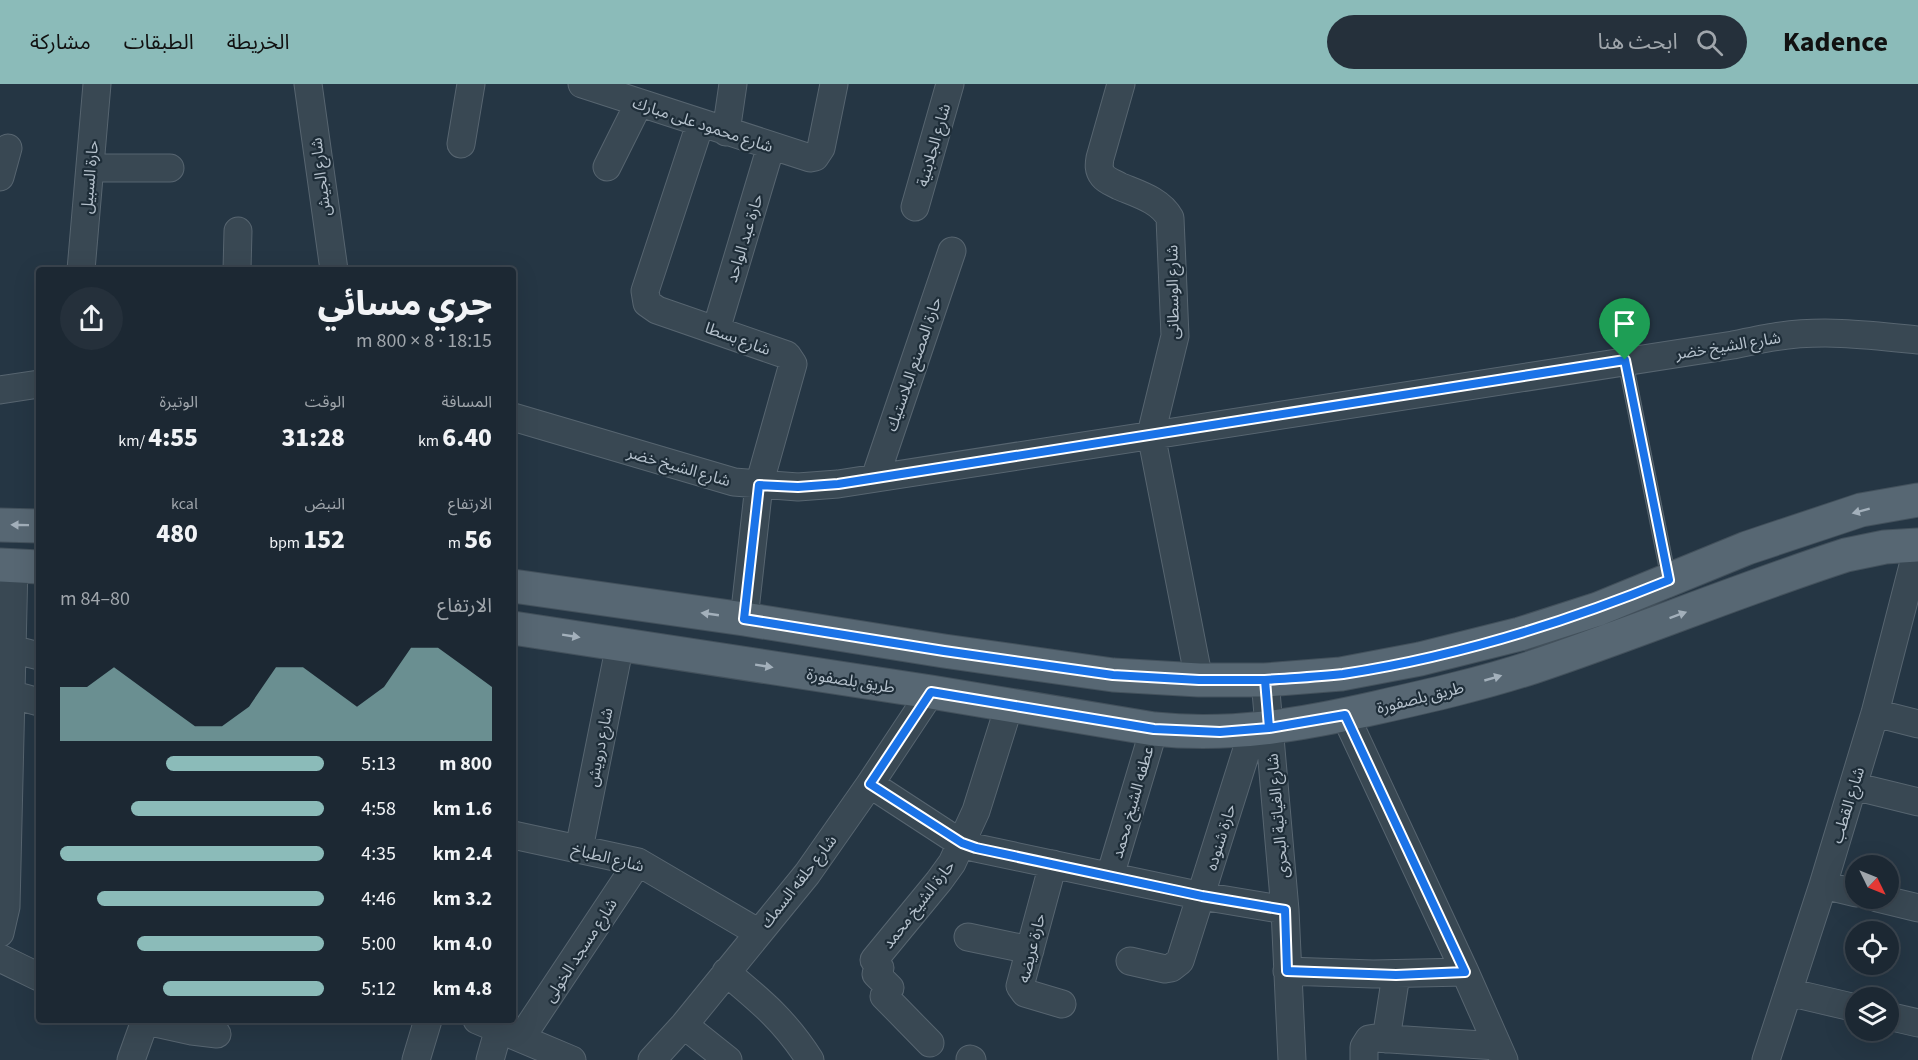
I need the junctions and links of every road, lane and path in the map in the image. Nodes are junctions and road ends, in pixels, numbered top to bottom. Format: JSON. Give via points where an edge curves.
{"nodes":[{"id":1,"x":97,"y":84,"type":"edge"},
{"id":2,"x":308,"y":84,"type":"edge"},
{"id":3,"x":471,"y":84,"type":"edge"},
{"id":4,"x":582,"y":84,"type":"edge"},
{"id":5,"x":733,"y":84,"type":"edge"},
{"id":6,"x":834,"y":84,"type":"edge"},
{"id":7,"x":950,"y":84,"type":"edge"},
{"id":8,"x":1121,"y":84,"type":"edge"},
{"id":9,"x":639,"y":103,"type":"junction"},
{"id":10,"x":700,"y":124,"type":"junction"},
{"id":11,"x":726,"y":132,"type":"junction"},
{"id":12,"x":461,"y":144,"type":"dead end"},
{"id":13,"x":771,"y":146,"type":"junction"},
{"id":14,"x":8,"y":148,"type":"dead end"},
{"id":15,"x":607,"y":167,"type":"dead end"},
{"id":16,"x":90,"y":168,"type":"junction"},
{"id":17,"x":170,"y":168,"type":"dead end"},
{"id":18,"x":0,"y":177,"type":"edge"},
{"id":19,"x":915,"y":207,"type":"dead end"},
{"id":20,"x":238,"y":231,"type":"dead end"},
{"id":21,"x":952,"y":251,"type":"dead end"},
{"id":22,"x":81,"y":267,"type":"edge"},
{"id":23,"x":237,"y":267,"type":"edge"},
{"id":24,"x":334,"y":267,"type":"edge"},
{"id":25,"x":716,"y":330,"type":"junction"},
{"id":26,"x":1918,"y":340,"type":"edge"},
{"id":27,"x":1625,"y":360,"type":"junction"},
{"id":28,"x":36,"y":384,"type":"edge"},
{"id":29,"x":0,"y":390,"type":"edge"},
{"id":30,"x":516,"y":418,"type":"edge"},
{"id":31,"x":1151,"y":434,"type":"junction"},
{"id":32,"x":875,"y":478,"type":"junction"},
{"id":33,"x":759,"y":485,"type":"junction"},
{"id":34,"x":1918,"y":500,"type":"edge"},
{"id":35,"x":0,"y":525,"type":"edge"},
{"id":36,"x":36,"y":526,"type":"edge"},
{"id":37,"x":1918,"y":545,"type":"edge"},
{"id":38,"x":18,"y":566,"type":"edge"},
{"id":39,"x":1669,"y":580,"type":"junction"},
{"id":40,"x":516,"y":586,"type":"edge"},
{"id":41,"x":744,"y":619,"type":"junction"},
{"id":42,"x":516,"y":628,"type":"edge"},
{"id":43,"x":620,"y":644,"type":"junction"},
{"id":44,"x":12,"y":649,"type":"junction"},
{"id":45,"x":36,"y":655,"type":"edge"},
{"id":46,"x":1199,"y":680,"type":"junction"},
{"id":47,"x":1265,"y":680,"type":"junction"},
{"id":48,"x":931,"y":692,"type":"junction"},
{"id":49,"x":10,"y":694,"type":"junction"},
{"id":50,"x":36,"y":701,"type":"edge"},
{"id":51,"x":1009,"y":706,"type":"junction"},
{"id":52,"x":1875,"y":714,"type":"junction"},
{"id":53,"x":1345,"y":715,"type":"junction"},
{"id":54,"x":1918,"y":724,"type":"edge"},
{"id":55,"x":1154,"y":729,"type":"junction"},
{"id":56,"x":1261,"y":729,"type":"junction"},
{"id":57,"x":870,"y":784,"type":"junction"},
{"id":58,"x":1853,"y":786,"type":"junction"},
{"id":59,"x":1918,"y":802,"type":"edge"},
{"id":60,"x":516,"y":837,"type":"edge"},
{"id":61,"x":962,"y":843,"type":"junction"},
{"id":62,"x":579,"y":849,"type":"junction"},
{"id":63,"x":638,"y":862,"type":"junction"},
{"id":64,"x":1053,"y":864,"type":"junction"},
{"id":65,"x":1110,"y":876,"type":"junction"},
{"id":66,"x":1823,"y":885,"type":"junction"},
{"id":67,"x":1845,"y":890,"type":"edge"},
{"id":68,"x":1202,"y":896,"type":"junction"},
{"id":69,"x":1899,"y":903,"type":"edge"},
{"id":70,"x":1918,"y":908,"type":"edge"},
{"id":71,"x":1285,"y":910,"type":"junction"},
{"id":72,"x":0,"y":933,"type":"edge"},
{"id":73,"x":759,"y":933,"type":"junction"},
{"id":74,"x":968,"y":937,"type":"dead end"},
{"id":75,"x":1030,"y":950,"type":"junction"},
{"id":76,"x":0,"y":958,"type":"edge"},
{"id":77,"x":1130,"y":961,"type":"dead end"},
{"id":78,"x":1287,"y":971,"type":"junction"},
{"id":79,"x":726,"y":972,"type":"junction"},
{"id":80,"x":1465,"y":972,"type":"junction"},
{"id":81,"x":1396,"y":975,"type":"junction"},
{"id":82,"x":36,"y":976,"type":"edge"},
{"id":83,"x":1788,"y":992,"type":"junction"},
{"id":84,"x":1062,"y":1004,"type":"dead end"},
{"id":85,"x":1845,"y":1005,"type":"edge"},
{"id":86,"x":516,"y":1009,"type":"edge"},
{"id":87,"x":1899,"y":1019,"type":"edge"},
{"id":88,"x":142,"y":1023,"type":"edge"},
{"id":89,"x":153,"y":1023,"type":"edge"},
{"id":90,"x":427,"y":1023,"type":"edge"},
{"id":91,"x":1918,"y":1023,"type":"edge"},
{"id":92,"x":684,"y":1025,"type":"junction"},
{"id":93,"x":499,"y":1029,"type":"edge"},
{"id":94,"x":217,"y":1034,"type":"dead end"},
{"id":95,"x":1386,"y":1039,"type":"junction"},
{"id":96,"x":930,"y":1043,"type":"dead end"},
{"id":97,"x":1501,"y":1053,"type":"edge"},
{"id":98,"x":131,"y":1060,"type":"edge"},
{"id":99,"x":416,"y":1060,"type":"edge"},
{"id":100,"x":490,"y":1060,"type":"edge"},
{"id":101,"x":572,"y":1060,"type":"edge"},
{"id":102,"x":652,"y":1060,"type":"edge"},
{"id":103,"x":728,"y":1060,"type":"edge"},
{"id":104,"x":810,"y":1060,"type":"edge"},
{"id":105,"x":1292,"y":1060,"type":"edge"},
{"id":106,"x":1364,"y":1060,"type":"edge"},
{"id":107,"x":1766,"y":1060,"type":"edge"}],
"edges":[{"from":1,"to":16,"type":"street","name":"حارة السبيل"},
{"from":2,"to":24,"type":"street","name":"شارع الجيش"},
{"from":3,"to":12,"type":"street"},
{"from":4,"to":9,"type":"street","name":"شارع محمود على مبارك"},
{"from":5,"to":11,"type":"street"},
{"from":6,"to":13,"type":"street","name":"شارع محمود على مبارك","via":[[821,148],[815,157],[810,159]]},
{"from":7,"to":19,"type":"street","name":"شارع الجلابنية"},
{"from":8,"to":31,"type":"street","name":"شارع الوسطانى","via":[[1100,158],[1102,176],[1166,209],[1171,228],[1175,336]]},
{"from":9,"to":10,"type":"street","name":"شارع محمود على مبارك"},
{"from":9,"to":15,"type":"street"},
{"from":10,"to":11,"type":"street","name":"شارع محمود على مبارك"},
{"from":10,"to":25,"type":"street","name":"شارع بسطا","via":[[645,297],[657,310]]},
{"from":11,"to":13,"type":"street","name":"شارع محمود على مبارك"},
{"from":13,"to":25,"type":"street","name":"حارة عبد الواحد"},
{"from":14,"to":18,"type":"street"},
{"from":16,"to":17,"type":"street"},
{"from":16,"to":22,"type":"street","name":"حارة السبيل"},
{"from":20,"to":23,"type":"street"},
{"from":21,"to":32,"type":"street","name":"حارة المصنع البلاستيك"},
{"from":25,"to":33,"type":"street","name":"شارع بسطا","via":[[792,360]]},
{"from":26,"to":27,"type":"street","name":"شارع الشيخ خضر","via":[[1819,333]]},
{"from":27,"to":31,"type":"street","name":"شارع الشيخ خضر"},
{"from":27,"to":39,"type":"lane"},
{"from":28,"to":29,"type":"street"},
{"from":30,"to":33,"type":"street","name":"شارع الشيخ خضر","via":[[734,482]]},
{"from":31,"to":32,"type":"street","name":"شارع الشيخ خضر"},
{"from":31,"to":46,"type":"street","name":"شارع الوسطانى"},
{"from":32,"to":33,"type":"street","name":"شارع الشيخ خضر","via":[[798,487]]},
{"from":33,"to":41,"type":"street","name":"شارع بسطا"},
{"from":34,"to":39,"type":"main road","one_way":true,"via":[[1862,510],[1746,548]]},
{"from":36,"to":35,"type":"main road","one_way":true},
{"from":37,"to":52,"type":"street","name":"شارع القطب"},
{"from":53,"to":37,"type":"main road","name":"طريق بلصفورة","one_way":true,"via":[[1532,667],[1846,555]]},
{"from":38,"to":44,"type":"street"},
{"from":39,"to":47,"type":"main road","via":[[1598,609],[1520,634],[1420,659],[1341,674]]},
{"from":41,"to":40,"type":"main road","one_way":true},
{"from":41,"to":46,"type":"main road","via":[[1113,675]]},
{"from":42,"to":43,"type":"main road","name":"طريق بلصفورة","one_way":true},
{"from":43,"to":48,"type":"main road","name":"طريق بلصفورة","one_way":true},
{"from":43,"to":62,"type":"street","name":"شارع درويش"},
{"from":44,"to":45,"type":"street"},
{"from":44,"to":49,"type":"street"},
{"from":46,"to":47,"type":"main road"},
{"from":47,"to":56,"type":"street","name":"شارع الغياتية البحرى"},
{"from":48,"to":51,"type":"main road","name":"طريق بلصفورة"},
{"from":48,"to":57,"type":"street","name":"شارع حلقه السمك"},
{"from":49,"to":50,"type":"street"},
{"from":49,"to":72,"type":"street","via":[[6,907]]},
{"from":51,"to":55,"type":"main road","name":"طريق بلصفورة"},
{"from":51,"to":61,"type":"street","name":"حارة الشيخ محمد"},
{"from":52,"to":54,"type":"street"},
{"from":52,"to":58,"type":"street","name":"شارع القطب"},
{"from":53,"to":56,"type":"main road","name":"طريق بلصفورة"},
{"from":53,"to":80,"type":"street"},
{"from":55,"to":56,"type":"main road","name":"طريق بلصفورة"},
{"from":55,"to":65,"type":"street","name":"عطفه الشيخ محمد"},
{"from":56,"to":68,"type":"street","name":"حارة شنوده"},
{"from":56,"to":71,"type":"street","name":"شارع الغياتية البحرى"},
{"from":57,"to":61,"type":"street"},
{"from":57,"to":73,"type":"street","name":"شارع حلقه السمك","via":[[807,874]]},
{"from":58,"to":59,"type":"street"},
{"from":58,"to":66,"type":"street","name":"شارع القطب"},
{"from":60,"to":62,"type":"street","name":"شارع الطباخ"},
{"from":61,"to":64,"type":"street"},
{"from":61,"to":96,"type":"street","name":"حارة الشيخ محمد","via":[[939,881],[874,960],[880,968],[876,974],[890,988],[884,996]]},
{"from":62,"to":63,"type":"street","name":"شارع الطباخ"},
{"from":63,"to":73,"type":"street","name":"شارع الطباخ"},
{"from":63,"to":86,"type":"street","name":"شارع مسجد الخولى"},
{"from":64,"to":65,"type":"street"},
{"from":64,"to":75,"type":"street","name":"حارة عريضه"},
{"from":65,"to":68,"type":"street"},
{"from":66,"to":67,"type":"street"},
{"from":66,"to":83,"type":"street","name":"شارع القطب"},
{"from":68,"to":71,"type":"street"},
{"from":68,"to":77,"type":"street","name":"حارة شنوده","via":[[1177,965],[1165,969]]},
{"from":69,"to":70,"type":"street"},
{"from":71,"to":78,"type":"street","name":"شارع الغياتية البحرى"},
{"from":73,"to":79,"type":"street","name":"شارع حلقه السمك"},
{"from":74,"to":75,"type":"street"},
{"from":75,"to":84,"type":"street","name":"حارة عريضه","via":[[1020,989]]},
{"from":76,"to":82,"type":"street"},
{"from":78,"to":81,"type":"street"},
{"from":78,"to":105,"type":"street","name":"شارع الغياتية البحرى"},
{"from":79,"to":92,"type":"street","name":"شارع حلقه السمك"},
{"from":79,"to":104,"type":"street","via":[[774,1012]]},
{"from":80,"to":81,"type":"street"},
{"from":80,"to":97,"type":"street"},
{"from":81,"to":95,"type":"street"},
{"from":83,"to":85,"type":"street"},
{"from":83,"to":107,"type":"street","name":"شارع القطب"},
{"from":87,"to":91,"type":"street"},
{"from":88,"to":98,"type":"street"},
{"from":89,"to":94,"type":"street"},
{"from":90,"to":99,"type":"street"},
{"from":92,"to":102,"type":"street","name":"شارع حلقه السمك"},
{"from":92,"to":103,"type":"street"},
{"from":93,"to":100,"type":"street","name":"شارع مسجد الخولى"},
{"from":93,"to":101,"type":"street"},
{"from":95,"to":97,"type":"street"},
{"from":95,"to":106,"type":"street","via":[[1369,1039],[1364,1047]]}]}
